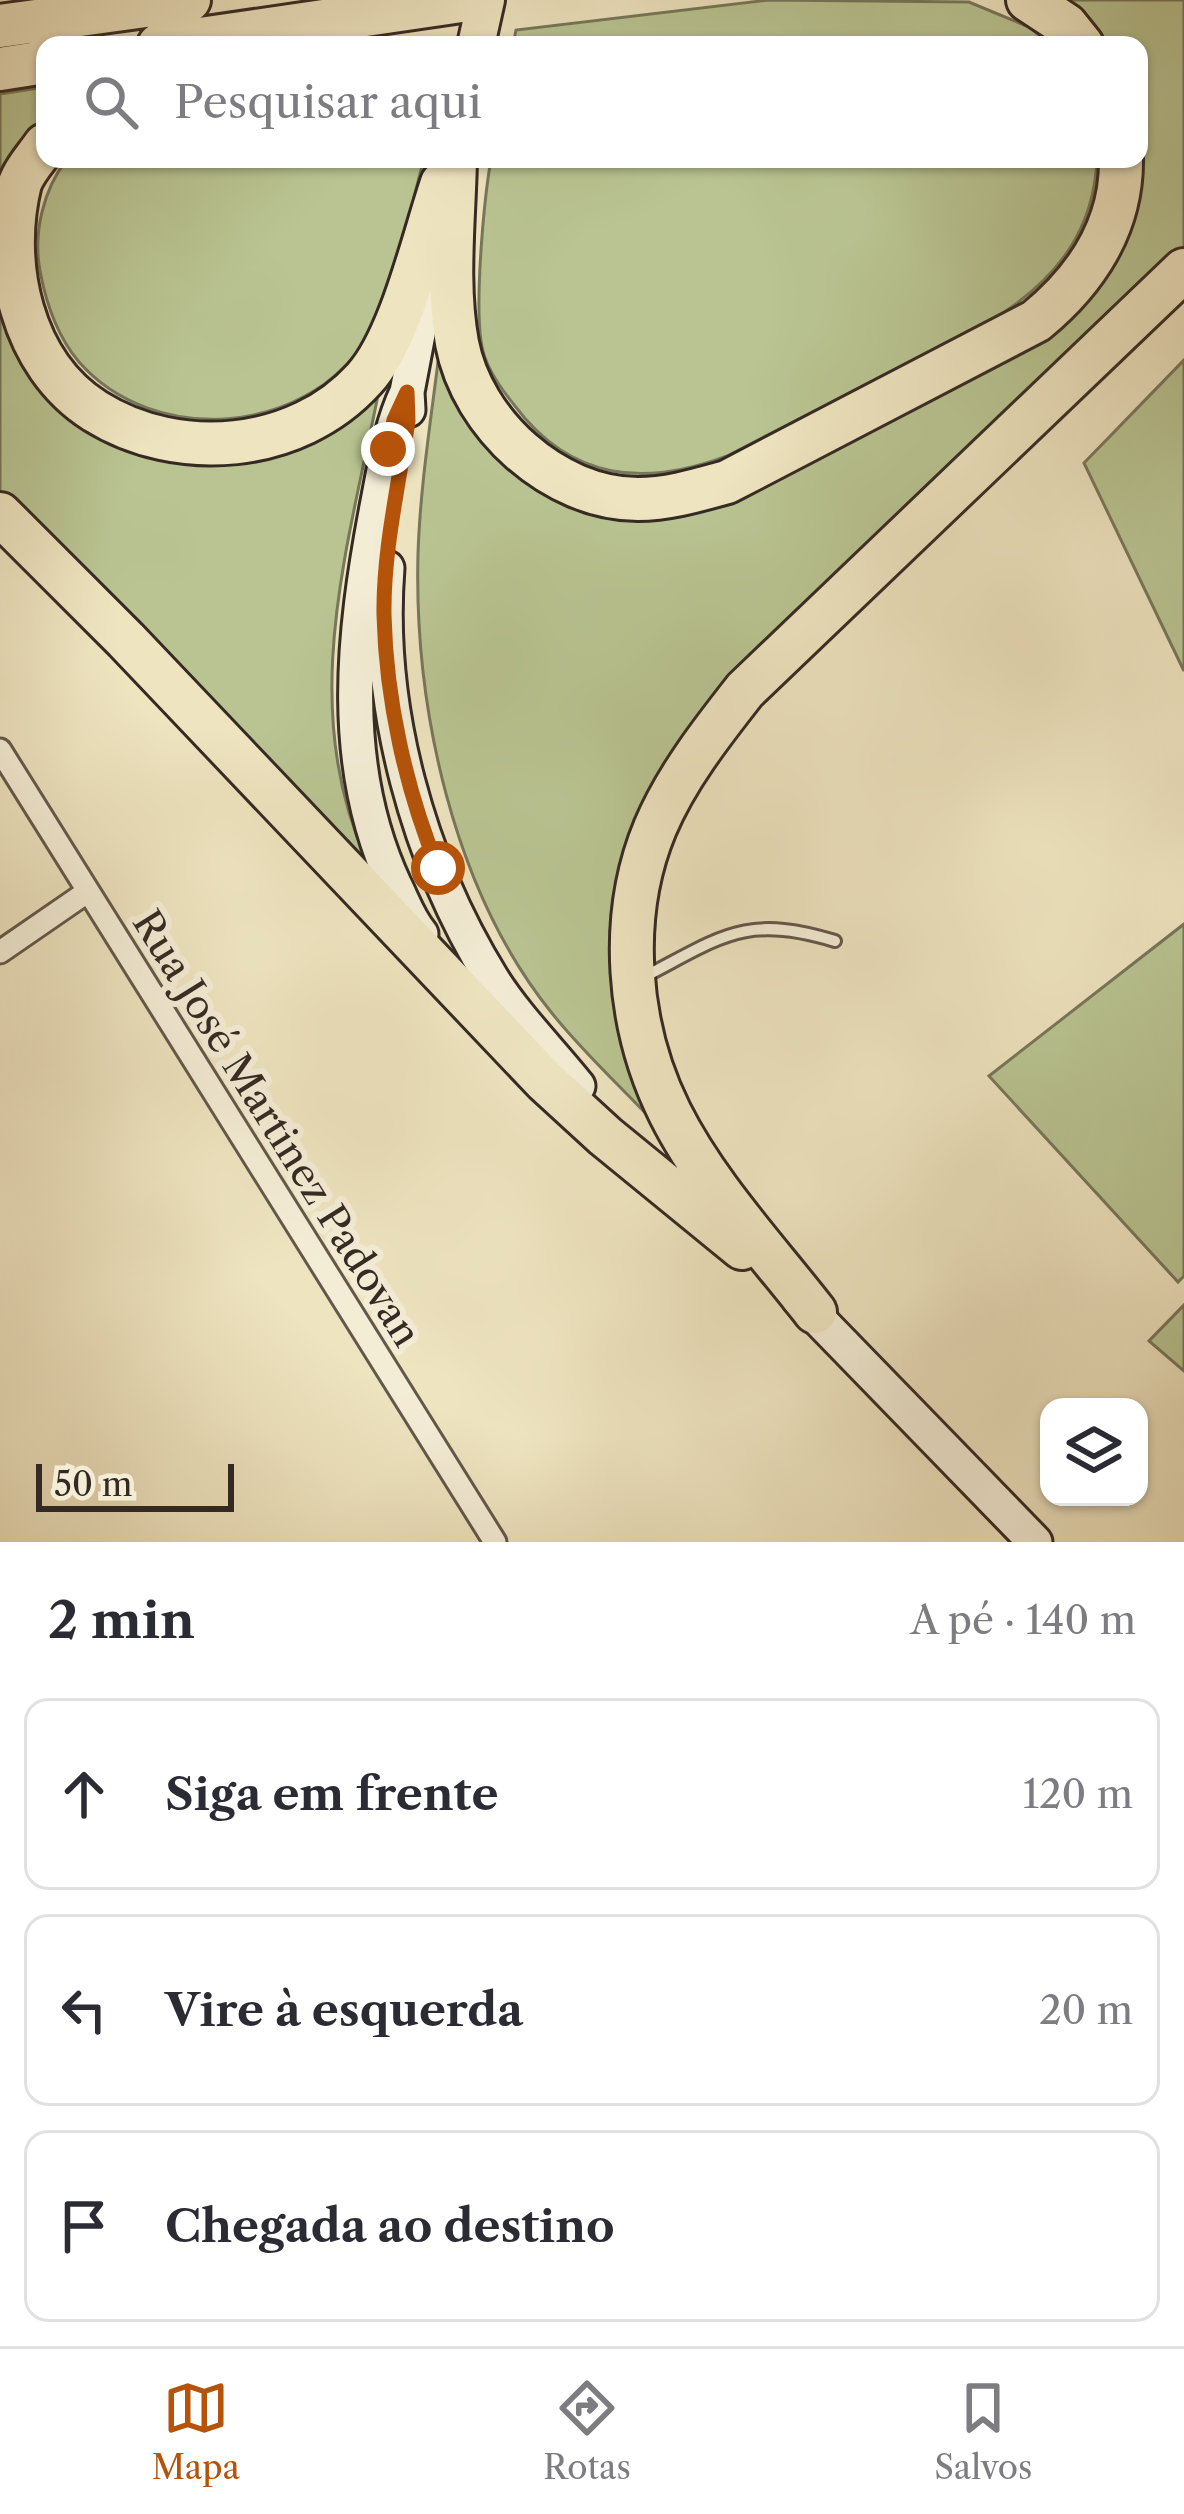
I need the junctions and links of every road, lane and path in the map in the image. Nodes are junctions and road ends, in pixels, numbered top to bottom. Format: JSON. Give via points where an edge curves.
{"nodes":[{"id":1,"x":189,"y":0,"type":"edge"},
{"id":2,"x":468,"y":0,"type":"edge"},
{"id":3,"x":486,"y":0,"type":"edge"},
{"id":4,"x":1028,"y":0,"type":"edge"},
{"id":5,"x":291,"y":25,"type":"junction"},
{"id":6,"x":0,"y":26,"type":"edge"},
{"id":7,"x":218,"y":36,"type":"edge"},
{"id":8,"x":258,"y":36,"type":"edge"},
{"id":9,"x":478,"y":36,"type":"edge"},
{"id":10,"x":1075,"y":36,"type":"edge"},
{"id":11,"x":36,"y":63,"type":"edge"},
{"id":12,"x":0,"y":69,"type":"edge"},
{"id":13,"x":36,"y":158,"type":"edge"},
{"id":14,"x":449,"y":168,"type":"edge"},
{"id":15,"x":450,"y":168,"type":"edge"},
{"id":16,"x":452,"y":168,"type":"edge"},
{"id":17,"x":1121,"y":168,"type":"edge"},
{"id":18,"x":1184,"y":270,"type":"edge"},
{"id":19,"x":407,"y":392,"type":"junction"},
{"id":20,"x":0,"y":514,"type":"edge"},
{"id":21,"x":0,"y":750,"type":"edge"},
{"id":22,"x":87,"y":892,"type":"junction"},
{"id":23,"x":835,"y":940,"type":"dead end"},
{"id":24,"x":0,"y":952,"type":"edge"},
{"id":25,"x":633,"y":982,"type":"junction"},
{"id":26,"x":578,"y":1086,"type":"junction"},
{"id":27,"x":742,"y":1248,"type":"junction"},
{"id":28,"x":815,"y":1312,"type":"junction"},
{"id":29,"x":495,"y":1542,"type":"edge"},
{"id":30,"x":1035,"y":1542,"type":"edge"}],
"edges":[{"from":1,"to":6,"type":"highway"},
{"from":2,"to":5,"type":"highway"},
{"from":3,"to":9,"type":"main road"},
{"from":4,"to":10,"type":"highway"},
{"from":5,"to":7,"type":"highway"},
{"from":5,"to":8,"type":"highway"},
{"from":11,"to":12,"type":"highway"},
{"from":13,"to":14,"type":"highway","via":[[13,213],[10,270],[21,319],[50,368],[92,410],[145,436],[201,443],[249,442],[293,429],[365,378],[389,338]]},
{"from":15,"to":19,"type":"main road"},
{"from":16,"to":17,"type":"highway","via":[[453,302],[469,382],[517,448],[544,467],[594,494],[638,499],[728,482],[1036,322],[1069,294],[1101,247]]},
{"from":18,"to":25,"type":"highway","via":[[794,640],[708,737],[655,826],[638,879]]},
{"from":19,"to":26,"type":"main road","via":[[384,612],[403,757],[425,837],[493,980]]},
{"from":19,"to":26,"type":"main road","via":[[394,420],[365,568],[354,663],[354,740],[377,849],[414,926]]},
{"from":20,"to":27,"type":"highway","via":[[545,1081]]},
{"from":21,"to":22,"type":"street","name":"Rua José Martinez Padovan"},
{"from":22,"to":24,"type":"street"},
{"from":22,"to":29,"type":"street","name":"Rua José Martinez Padovan"},
{"from":23,"to":25,"type":"lane","via":[[735,930]]},
{"from":25,"to":28,"type":"highway","via":[[646,1057],[670,1114]]},
{"from":26,"to":27,"type":"main road"},
{"from":27,"to":28,"type":"main road"},
{"from":28,"to":30,"type":"main road"}]}
